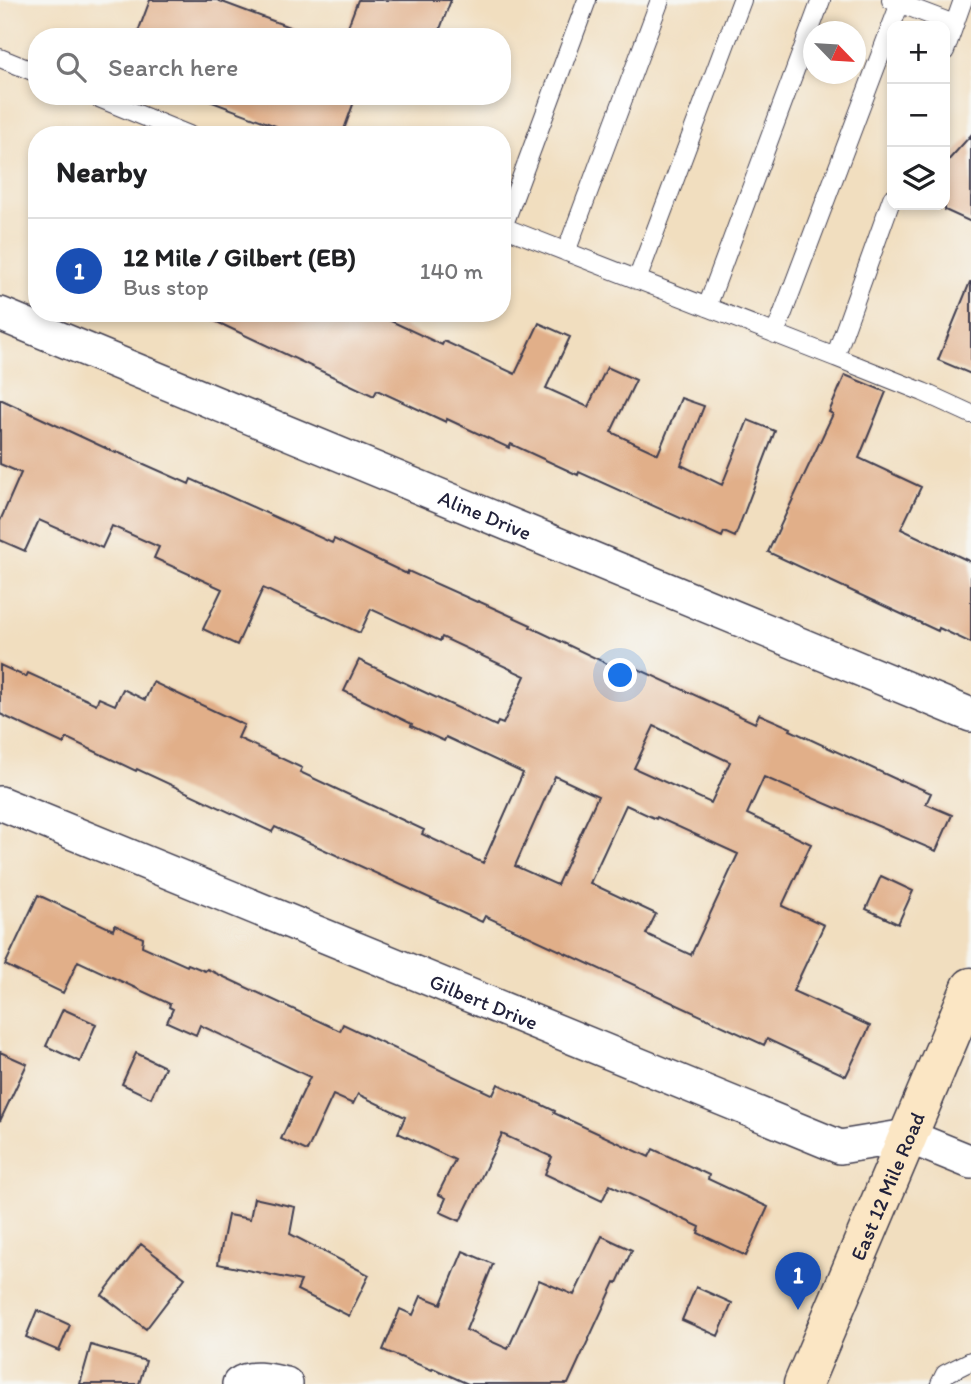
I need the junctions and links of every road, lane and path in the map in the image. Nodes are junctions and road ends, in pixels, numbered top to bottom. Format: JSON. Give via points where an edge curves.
{"nodes":[{"id":1,"x":587,"y":0,"type":"edge"},
{"id":2,"x":660,"y":0,"type":"edge"},
{"id":3,"x":742,"y":0,"type":"edge"},
{"id":4,"x":821,"y":0,"type":"edge"},
{"id":5,"x":964,"y":0,"type":"edge"},
{"id":6,"x":895,"y":2,"type":"edge"},
{"id":7,"x":954,"y":24,"type":"junction"},
{"id":8,"x":950,"y":36,"type":"edge"},
{"id":9,"x":0,"y":58,"type":"edge"},
{"id":10,"x":28,"y":69,"type":"edge"},
{"id":11,"x":116,"y":105,"type":"edge"},
{"id":12,"x":167,"y":126,"type":"edge"},
{"id":13,"x":511,"y":205,"type":"edge"},
{"id":14,"x":888,"y":210,"type":"edge"},
{"id":15,"x":511,"y":230,"type":"edge"},
{"id":16,"x":566,"y":252,"type":"junction"},
{"id":17,"x":637,"y":280,"type":"junction"},
{"id":18,"x":707,"y":307,"type":"junction"},
{"id":19,"x":0,"y":314,"type":"edge"},
{"id":20,"x":775,"y":334,"type":"junction"},
{"id":21,"x":835,"y":357,"type":"junction"},
{"id":22,"x":971,"y":414,"type":"edge"},
{"id":23,"x":971,"y":715,"type":"edge"},
{"id":24,"x":0,"y":803,"type":"edge"},
{"id":25,"x":971,"y":987,"type":"edge"},
{"id":26,"x":907,"y":1136,"type":"junction"},
{"id":27,"x":971,"y":1162,"type":"edge"},
{"id":28,"x":971,"y":1362,"type":"edge"},
{"id":29,"x":242,"y":1382,"type":"edge"},
{"id":30,"x":286,"y":1384,"type":"edge"},
{"id":31,"x":803,"y":1384,"type":"edge"},
{"id":32,"x":940,"y":1384,"type":"edge"}],
"edges":[{"from":1,"to":13,"type":"lane"},
{"from":2,"to":16,"type":"lane"},
{"from":3,"to":17,"type":"lane"},
{"from":4,"to":18,"type":"lane"},
{"from":5,"to":7,"type":"lane"},
{"from":6,"to":7,"type":"lane"},
{"from":6,"to":20,"type":"lane"},
{"from":7,"to":8,"type":"lane"},
{"from":9,"to":10,"type":"lane"},
{"from":11,"to":12,"type":"lane"},
{"from":14,"to":21,"type":"lane"},
{"from":15,"to":16,"type":"lane"},
{"from":16,"to":17,"type":"lane"},
{"from":17,"to":18,"type":"lane"},
{"from":18,"to":20,"type":"lane"},
{"from":19,"to":23,"type":"street","name":"Aline Drive"},
{"from":20,"to":21,"type":"lane"},
{"from":21,"to":22,"type":"lane"},
{"from":24,"to":26,"type":"street","name":"Gilbert Drive","via":[[840,1147]]},
{"from":25,"to":26,"type":"main road","name":"East 12 Mile Road"},
{"from":26,"to":27,"type":"street"},
{"from":26,"to":31,"type":"main road","name":"East 12 Mile Road"},
{"from":28,"to":32,"type":"lane","via":[[945,1374]]},
{"from":29,"to":30,"type":"street"}]}
